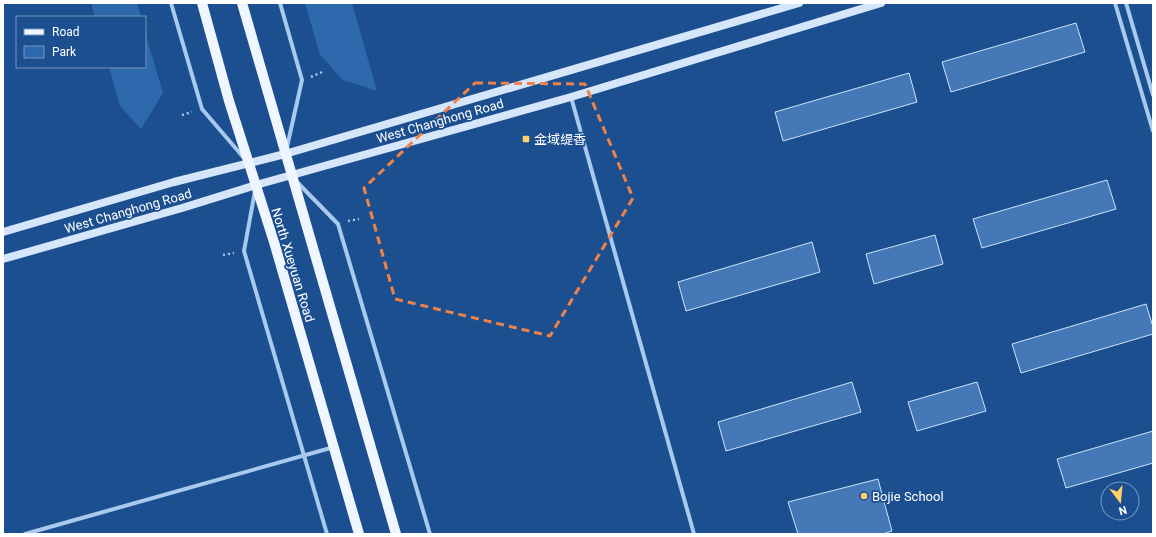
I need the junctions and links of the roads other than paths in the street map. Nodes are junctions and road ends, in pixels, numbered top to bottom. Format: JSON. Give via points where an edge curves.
{"nodes":[{"id":1,"x":171,"y":3,"type":"edge"},
{"id":2,"x":202,"y":3,"type":"edge"},
{"id":3,"x":242,"y":3,"type":"edge"},
{"id":4,"x":280,"y":3,"type":"edge"},
{"id":5,"x":799,"y":3,"type":"edge"},
{"id":6,"x":882,"y":3,"type":"edge"},
{"id":7,"x":1115,"y":3,"type":"edge"},
{"id":8,"x":1126,"y":3,"type":"edge"},
{"id":9,"x":1153,"y":95,"type":"edge"},
{"id":10,"x":571,"y":97,"type":"junction"},
{"id":11,"x":1153,"y":131,"type":"edge"},
{"id":12,"x":285,"y":154,"type":"junction"},
{"id":13,"x":249,"y":164,"type":"junction"},
{"id":14,"x":291,"y":176,"type":"junction"},
{"id":15,"x":256,"y":185,"type":"junction"},
{"id":16,"x":3,"y":232,"type":"edge"},
{"id":17,"x":3,"y":260,"type":"edge"},
{"id":18,"x":334,"y":447,"type":"junction"},
{"id":19,"x":304,"y":455,"type":"junction"},
{"id":20,"x":25,"y":534,"type":"edge"},
{"id":21,"x":327,"y":534,"type":"edge"},
{"id":22,"x":360,"y":534,"type":"edge"},
{"id":23,"x":396,"y":534,"type":"edge"},
{"id":24,"x":430,"y":534,"type":"edge"},
{"id":25,"x":694,"y":534,"type":"edge"}],
"edges":[{"from":1,"to":13,"type":"street","via":[[202,109]]},
{"from":2,"to":13,"type":"main road","name":"North Xueyuan Road"},
{"from":3,"to":12,"type":"main road","name":"North Xueyuan Road"},
{"from":4,"to":12,"type":"street","via":[[302,80]]},
{"from":5,"to":12,"type":"main road","name":"West Changhong Road"},
{"from":6,"to":10,"type":"main road","name":"West Changhong Road"},
{"from":7,"to":11,"type":"street"},
{"from":8,"to":9,"type":"street"},
{"from":10,"to":14,"type":"main road","name":"West Changhong Road"},
{"from":10,"to":25,"type":"street"},
{"from":12,"to":13,"type":"main road","name":"West Changhong Road"},
{"from":12,"to":14,"type":"main road","name":"North Xueyuan Road"},
{"from":13,"to":15,"type":"main road","name":"North Xueyuan Road"},
{"from":13,"to":16,"type":"main road","name":"West Changhong Road","via":[[174,182]]},
{"from":14,"to":15,"type":"main road","name":"West Changhong Road"},
{"from":14,"to":23,"type":"main road","name":"North Xueyuan Road"},
{"from":14,"to":24,"type":"street","via":[[338,224]]},
{"from":15,"to":17,"type":"main road","name":"West Changhong Road"},
{"from":15,"to":18,"type":"main road","name":"North Xueyuan Road"},
{"from":15,"to":19,"type":"street","via":[[244,251]]},
{"from":18,"to":19,"type":"street"},
{"from":18,"to":22,"type":"main road","name":"North Xueyuan Road"},
{"from":19,"to":20,"type":"street"},
{"from":19,"to":21,"type":"street"}]}
